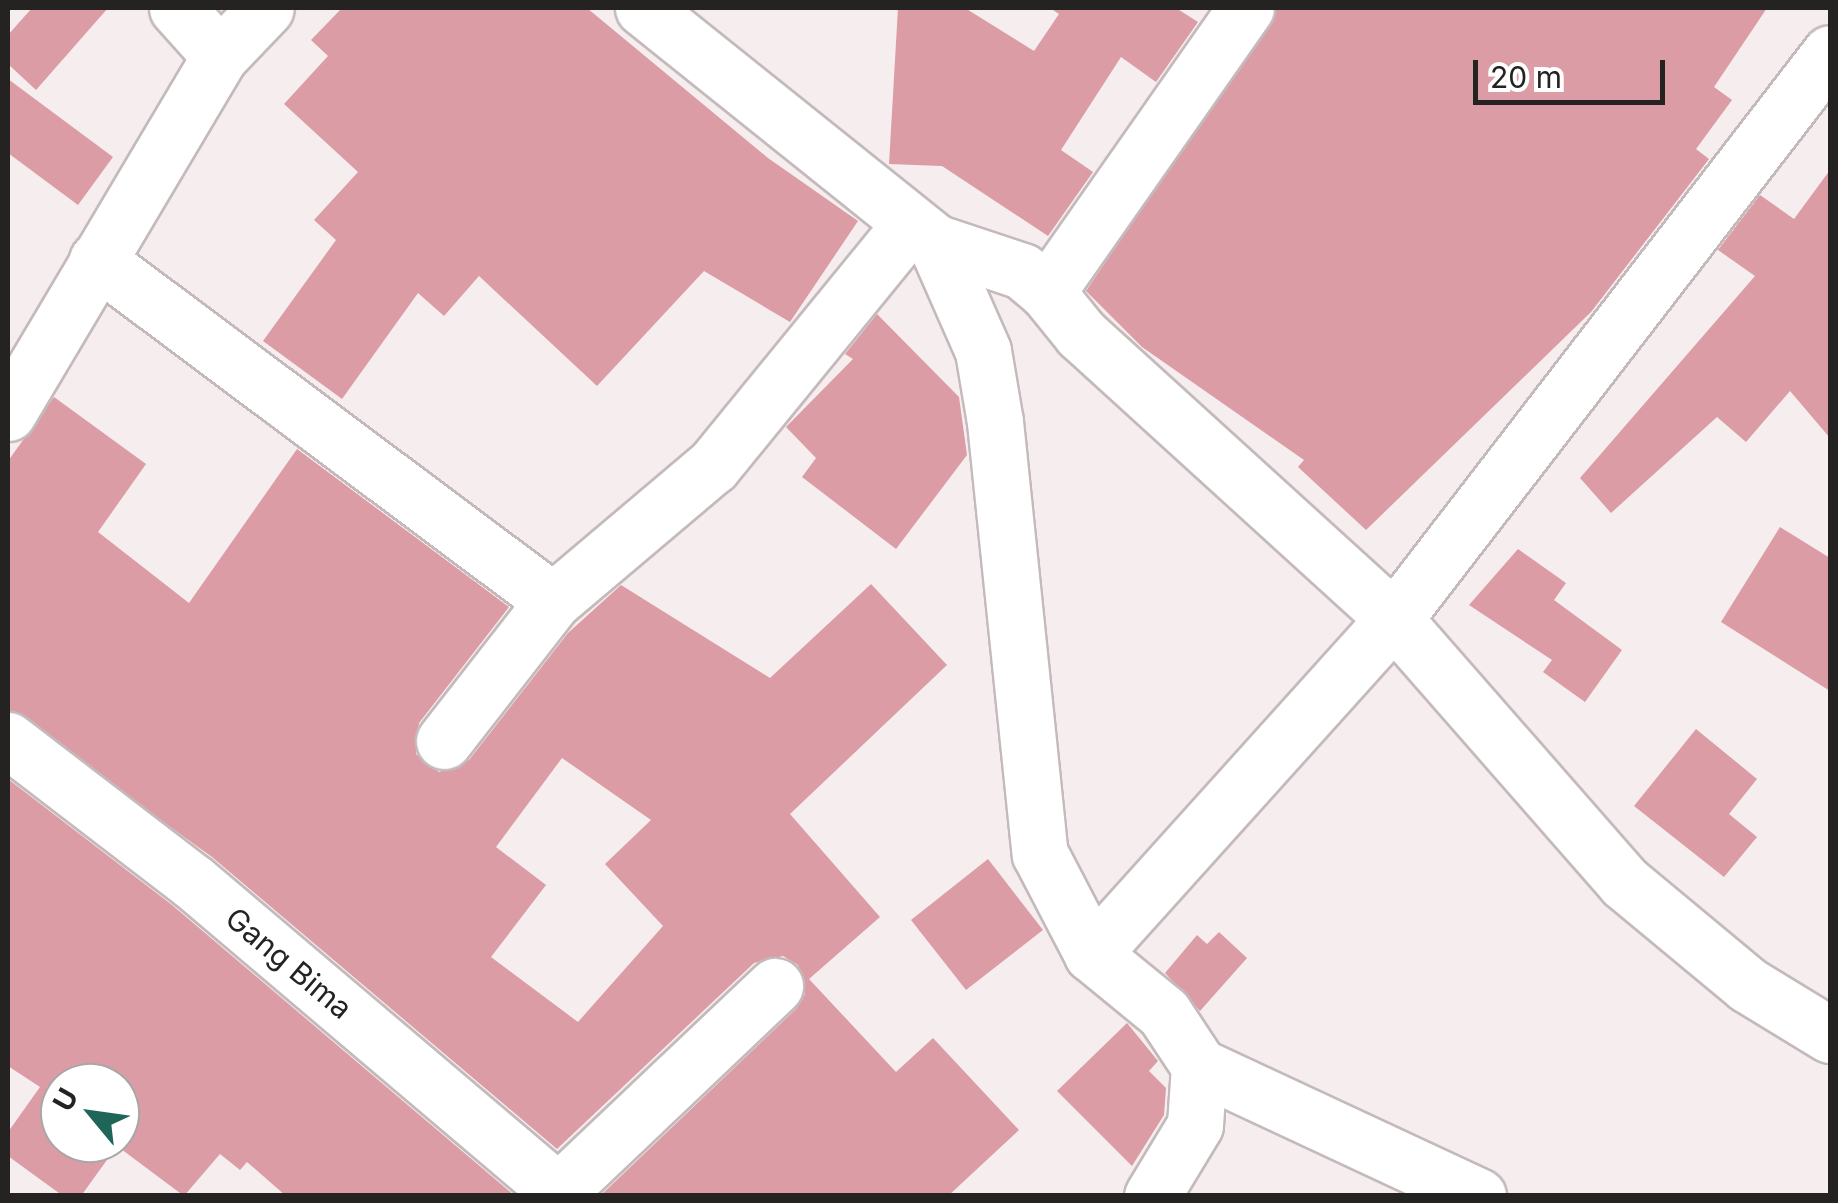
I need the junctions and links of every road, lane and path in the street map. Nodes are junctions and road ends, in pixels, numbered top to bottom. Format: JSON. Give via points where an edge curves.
{"nodes":[{"id":1,"x":177,"y":8,"type":"edge"},
{"id":2,"x":266,"y":8,"type":"edge"},
{"id":3,"x":643,"y":8,"type":"edge"},
{"id":4,"x":1246,"y":8,"type":"edge"},
{"id":5,"x":1830,"y":53,"type":"edge"},
{"id":6,"x":220,"y":56,"type":"junction"},
{"id":7,"x":936,"y":238,"type":"junction"},
{"id":8,"x":97,"y":260,"type":"junction"},
{"id":9,"x":1034,"y":282,"type":"junction"},
{"id":10,"x":8,"y":413,"type":"edge"},
{"id":11,"x":553,"y":601,"type":"junction"},
{"id":12,"x":1394,"y":619,"type":"junction"},
{"id":13,"x":8,"y":740,"type":"edge"},
{"id":14,"x":444,"y":740,"type":"dead end"},
{"id":15,"x":1092,"y":954,"type":"junction"},
{"id":16,"x":775,"y":986,"type":"dead end"},
{"id":17,"x":1828,"y":1029,"type":"edge"},
{"id":18,"x":1199,"y":1066,"type":"junction"},
{"id":19,"x":562,"y":1193,"type":"edge"},
{"id":20,"x":1152,"y":1196,"type":"edge"},
{"id":21,"x":1478,"y":1196,"type":"edge"}],
"edges":[{"from":1,"to":6,"type":"street"},
{"from":2,"to":6,"type":"street"},
{"from":3,"to":7,"type":"street"},
{"from":4,"to":9,"type":"street"},
{"from":5,"to":12,"type":"street"},
{"from":6,"to":8,"type":"street"},
{"from":7,"to":9,"type":"street"},
{"from":7,"to":11,"type":"street","via":[[713,466]]},
{"from":7,"to":15,"type":"street","via":[[972,319],[996,422],[1040,854]]},
{"from":8,"to":10,"type":"street"},
{"from":8,"to":11,"type":"street","via":[[527,591]]},
{"from":9,"to":12,"type":"street","via":[[1080,334]]},
{"from":11,"to":14,"type":"street"},
{"from":12,"to":15,"type":"street"},
{"from":12,"to":17,"type":"street","via":[[1624,882],[1686,938]]},
{"from":13,"to":19,"type":"street","name":"Gang Bima","via":[[192,881]]},
{"from":15,"to":18,"type":"street","via":[[1164,1014]]},
{"from":16,"to":19,"type":"street"},
{"from":18,"to":20,"type":"street","via":[[1195,1125]]},
{"from":18,"to":21,"type":"street"}]}
